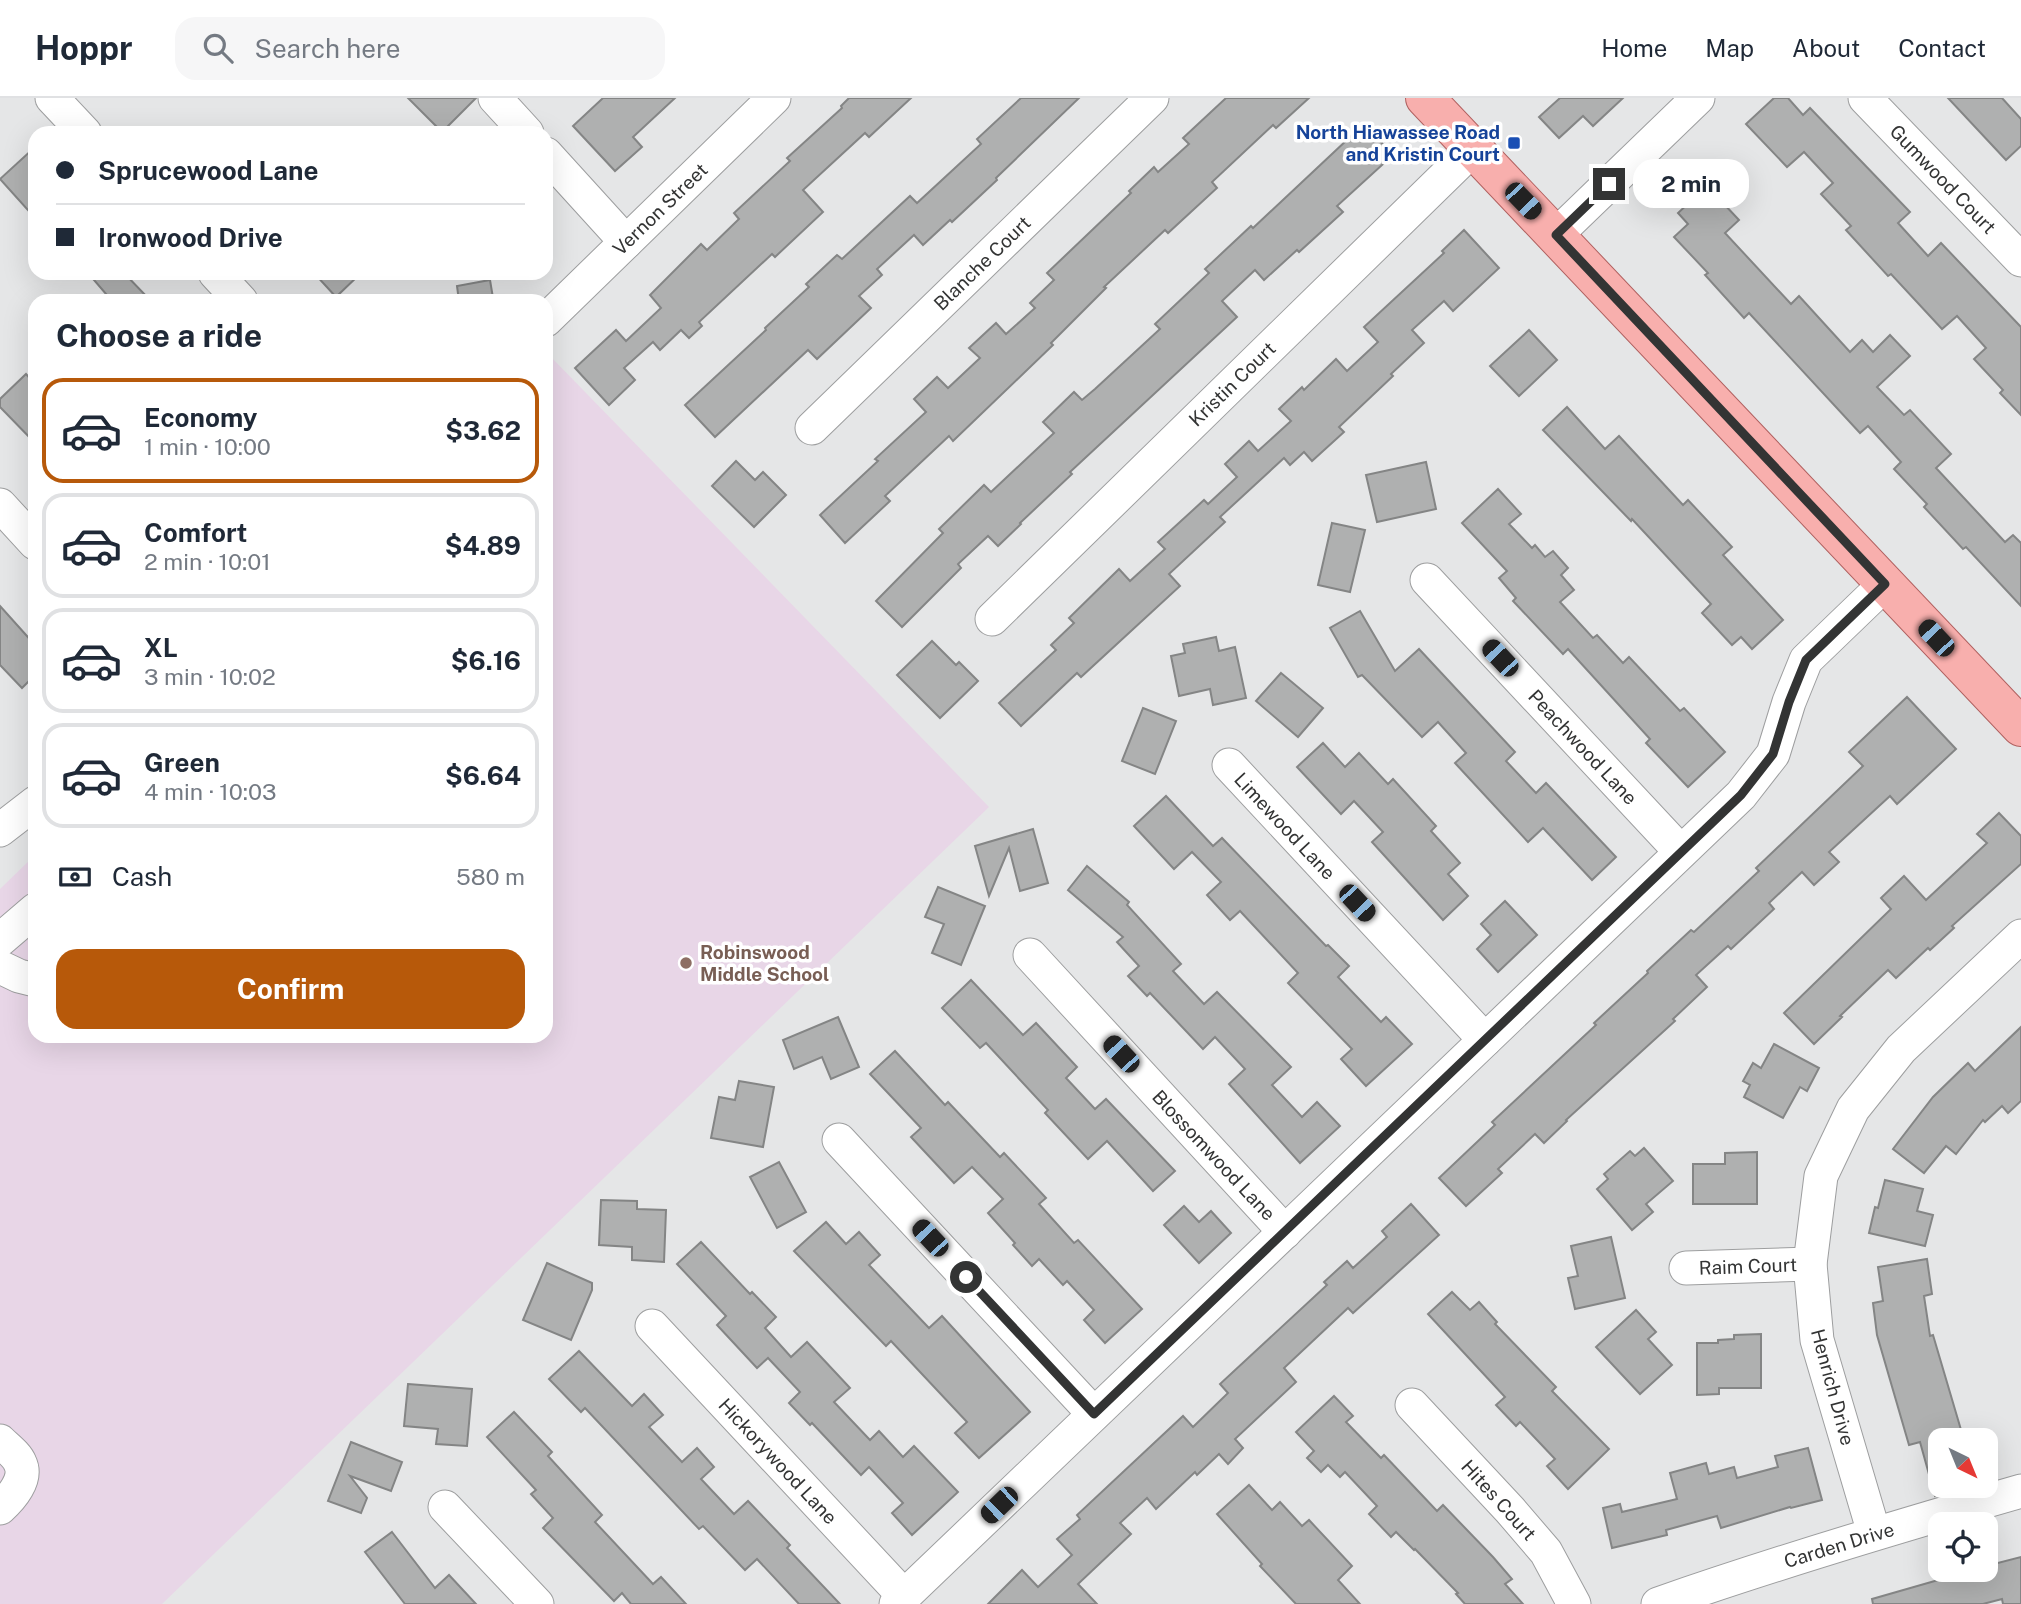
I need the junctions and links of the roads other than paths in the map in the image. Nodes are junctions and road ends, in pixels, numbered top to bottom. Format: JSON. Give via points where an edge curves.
{"nodes":[{"id":1,"x":52,"y":98,"type":"edge"},
{"id":2,"x":495,"y":98,"type":"edge"},
{"id":3,"x":774,"y":98,"type":"edge"},
{"id":4,"x":1152,"y":98,"type":"edge"},
{"id":5,"x":1425,"y":98,"type":"edge"},
{"id":6,"x":1698,"y":98,"type":"edge"},
{"id":7,"x":1866,"y":98,"type":"edge"},
{"id":8,"x":78,"y":126,"type":"edge"},
{"id":9,"x":521,"y":126,"type":"edge"},
{"id":10,"x":1473,"y":149,"type":"junction"},
{"id":11,"x":553,"y":162,"type":"edge"},
{"id":12,"x":1556,"y":235,"type":"junction"},
{"id":13,"x":626,"y":242,"type":"junction"},
{"id":14,"x":2021,"y":260,"type":"edge"},
{"id":15,"x":222,"y":280,"type":"edge"},
{"id":16,"x":234,"y":294,"type":"edge"},
{"id":17,"x":553,"y":313,"type":"edge"},
{"id":18,"x":812,"y":428,"type":"dead end"},
{"id":19,"x":0,"y":505,"type":"edge"},
{"id":20,"x":28,"y":535,"type":"edge"},
{"id":21,"x":1427,"y":580,"type":"dead end"},
{"id":22,"x":1885,"y":584,"type":"junction"},
{"id":23,"x":992,"y":620,"type":"dead end"},
{"id":24,"x":2021,"y":727,"type":"edge"},
{"id":25,"x":1229,"y":765,"type":"dead end"},
{"id":26,"x":28,"y":808,"type":"edge"},
{"id":27,"x":0,"y":830,"type":"edge"},
{"id":28,"x":1681,"y":852,"type":"junction"},
{"id":29,"x":28,"y":916,"type":"edge"},
{"id":30,"x":2021,"y":936,"type":"edge"},
{"id":31,"x":0,"y":940,"type":"edge"},
{"id":32,"x":1030,"y":955,"type":"dead end"},
{"id":33,"x":0,"y":967,"type":"edge"},
{"id":34,"x":28,"y":978,"type":"edge"},
{"id":35,"x":1485,"y":1040,"type":"junction"},
{"id":36,"x":839,"y":1140,"type":"dead end"},
{"id":37,"x":1284,"y":1232,"type":"junction"},
{"id":38,"x":1810,"y":1264,"type":"junction"},
{"id":39,"x":1686,"y":1268,"type":"dead end"},
{"id":40,"x":652,"y":1326,"type":"dead end"},
{"id":41,"x":1412,"y":1405,"type":"dead end"},
{"id":42,"x":1094,"y":1414,"type":"junction"},
{"id":43,"x":0,"y":1441,"type":"edge"},
{"id":44,"x":2021,"y":1491,"type":"edge"},
{"id":45,"x":3,"y":1505,"type":"edge"},
{"id":46,"x":445,"y":1507,"type":"dead end"},
{"id":47,"x":1874,"y":1533,"type":"junction"},
{"id":48,"x":1726,"y":1593,"type":"edge"},
{"id":49,"x":900,"y":1600,"type":"edge"},
{"id":50,"x":537,"y":1604,"type":"edge"},
{"id":51,"x":1574,"y":1604,"type":"edge"},
{"id":52,"x":1658,"y":1604,"type":"edge"}],
"edges":[{"from":1,"to":8,"type":"street"},
{"from":2,"to":9,"type":"street"},
{"from":3,"to":13,"type":"street","name":"Vernon Street"},
{"from":4,"to":18,"type":"street","name":"Blanche Court"},
{"from":5,"to":10,"type":"main road"},
{"from":6,"to":12,"type":"street"},
{"from":7,"to":14,"type":"street","name":"Gumwood Court"},
{"from":10,"to":12,"type":"main road"},
{"from":10,"to":23,"type":"street","name":"Kristin Court"},
{"from":11,"to":13,"type":"street"},
{"from":12,"to":22,"type":"main road"},
{"from":13,"to":17,"type":"street","name":"Vernon Street"},
{"from":15,"to":16,"type":"street"},
{"from":19,"to":20,"type":"street"},
{"from":21,"to":28,"type":"street","name":"Peachwood Lane"},
{"from":22,"to":24,"type":"main road"},
{"from":22,"to":28,"type":"street","via":[[1806,660],[1773,754],[1741,795]]},
{"from":25,"to":35,"type":"street","name":"Limewood Lane"},
{"from":26,"to":27,"type":"street"},
{"from":28,"to":35,"type":"street"},
{"from":29,"to":31,"type":"street"},
{"from":30,"to":38,"type":"street","name":"Henrich Drive","via":[[1902,1049],[1853,1109],[1821,1176]]},
{"from":32,"to":37,"type":"street","name":"Blossomwood Lane"},
{"from":33,"to":34,"type":"street"},
{"from":35,"to":37,"type":"street"},
{"from":36,"to":42,"type":"street"},
{"from":37,"to":42,"type":"street"},
{"from":38,"to":39,"type":"street","name":"Raim Court"},
{"from":38,"to":47,"type":"street","name":"Henrich Drive","via":[[1817,1340]]},
{"from":40,"to":49,"type":"street","name":"Hickorywood Lane"},
{"from":41,"to":51,"type":"street","name":"Hites Court","via":[[1546,1552]]},
{"from":42,"to":49,"type":"street"},
{"from":43,"to":45,"type":"street","via":[[20,1462],[22,1477]]},
{"from":44,"to":47,"type":"street","name":"Carden Drive"},
{"from":46,"to":50,"type":"street"},
{"from":47,"to":48,"type":"street","name":"Carden Drive"},
{"from":48,"to":52,"type":"street","name":"Carden Drive"}]}
